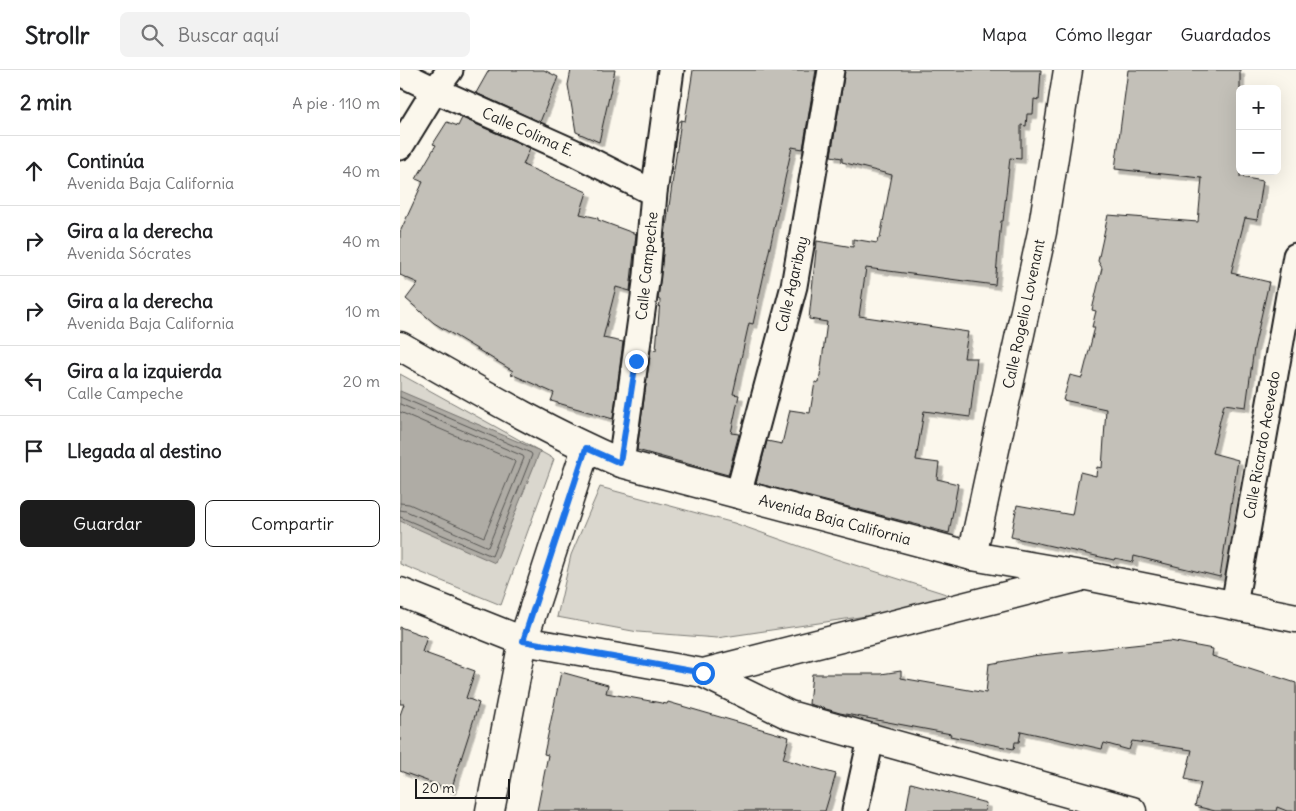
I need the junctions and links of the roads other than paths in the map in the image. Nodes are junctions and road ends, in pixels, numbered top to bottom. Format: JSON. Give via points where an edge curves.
{"nodes":[{"id":1,"x":450,"y":70,"type":"edge"},
{"id":2,"x":671,"y":70,"type":"edge"},
{"id":3,"x":832,"y":70,"type":"edge"},
{"id":4,"x":1068,"y":70,"type":"edge"},
{"id":5,"x":400,"y":73,"type":"edge"},
{"id":6,"x":435,"y":90,"type":"junction"},
{"id":7,"x":400,"y":147,"type":"edge"},
{"id":8,"x":654,"y":193,"type":"junction"},
{"id":9,"x":1296,"y":256,"type":"edge"},
{"id":10,"x":400,"y":346,"type":"edge"},
{"id":11,"x":586,"y":448,"type":"junction"},
{"id":12,"x":620,"y":463,"type":"junction"},
{"id":13,"x":738,"y":495,"type":"junction"},
{"id":14,"x":972,"y":556,"type":"junction"},
{"id":15,"x":1087,"y":576,"type":"junction"},
{"id":16,"x":400,"y":592,"type":"edge"},
{"id":17,"x":1234,"y":604,"type":"junction"},
{"id":18,"x":1296,"y":618,"type":"edge"},
{"id":19,"x":523,"y":641,"type":"junction"},
{"id":20,"x":703,"y":673,"type":"junction"},
{"id":21,"x":871,"y":739,"type":"junction"},
{"id":22,"x":490,"y":811,"type":"edge"},
{"id":23,"x":855,"y":811,"type":"edge"},
{"id":24,"x":1132,"y":811,"type":"edge"}],
"edges":[{"from":1,"to":6,"type":"street"},
{"from":2,"to":8,"type":"street","name":"Calle Campeche"},
{"from":3,"to":13,"type":"street","name":"Calle Agaribay","via":[[794,286]]},
{"from":4,"to":14,"type":"main road","name":"Calle Rogelio Lovenant","via":[[1042,232]]},
{"from":5,"to":6,"type":"street","name":"Calle Colima E."},
{"from":6,"to":7,"type":"street"},
{"from":6,"to":8,"type":"street","name":"Calle Colima E.","via":[[570,150]]},
{"from":8,"to":12,"type":"street","name":"Calle Campeche","via":[[648,275]]},
{"from":9,"to":17,"type":"street","name":"Calle Ricardo Acevedo"},
{"from":10,"to":11,"type":"main road","name":"Avenida Baja California"},
{"from":11,"to":12,"type":"main road","name":"Avenida Baja California"},
{"from":11,"to":19,"type":"main road"},
{"from":12,"to":13,"type":"main road","name":"Avenida Baja California"},
{"from":13,"to":14,"type":"main road","name":"Avenida Baja California"},
{"from":14,"to":15,"type":"main road","name":"Avenida Baja California"},
{"from":15,"to":17,"type":"main road","name":"Avenida Baja California"},
{"from":15,"to":20,"type":"main road"},
{"from":16,"to":19,"type":"main road"},
{"from":17,"to":18,"type":"main road","name":"Avenida Baja California"},
{"from":19,"to":20,"type":"main road"},
{"from":19,"to":22,"type":"main road"},
{"from":20,"to":21,"type":"main road","via":[[789,715]]},
{"from":21,"to":23,"type":"street"},
{"from":21,"to":24,"type":"main road"}]}
